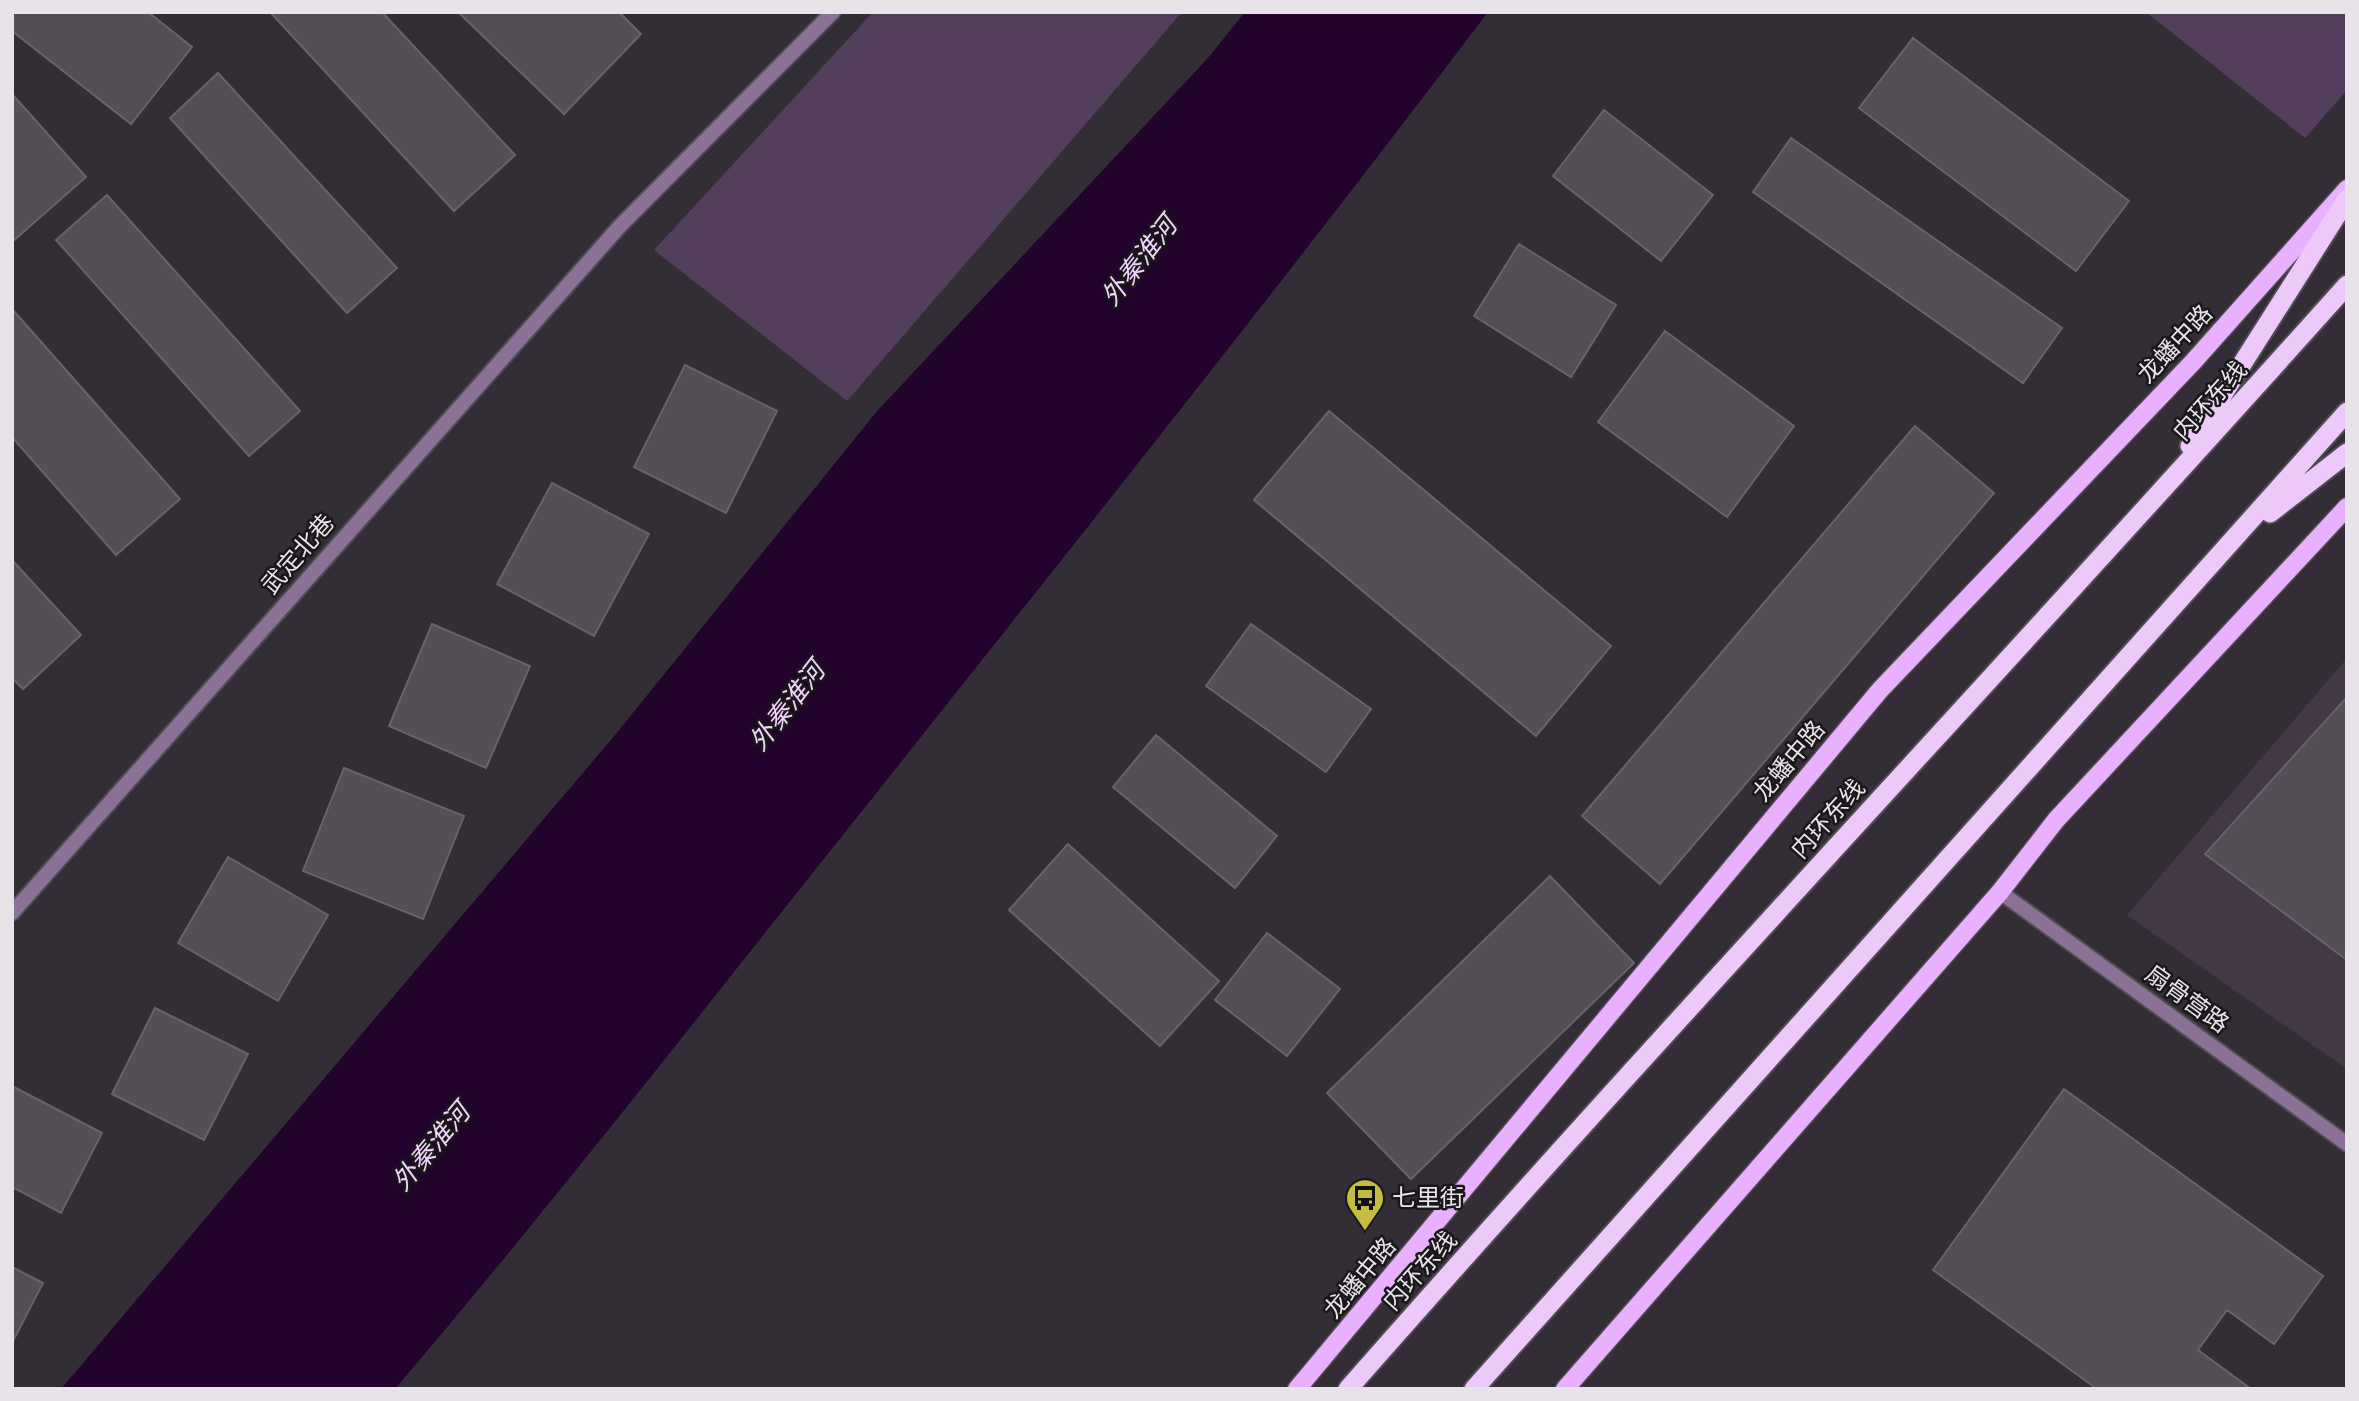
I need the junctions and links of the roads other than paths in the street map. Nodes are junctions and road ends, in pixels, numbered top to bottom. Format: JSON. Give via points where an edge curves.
{"nodes":[{"id":1,"x":833,"y":12,"type":"edge"},
{"id":2,"x":2347,"y":189,"type":"edge"},
{"id":3,"x":2347,"y":199,"type":"edge"},
{"id":4,"x":2347,"y":285,"type":"edge"},
{"id":5,"x":2347,"y":412,"type":"edge"},
{"id":6,"x":2347,"y":453,"type":"edge"},
{"id":7,"x":2159,"y":495,"type":"junction"},
{"id":8,"x":2347,"y":507,"type":"edge"},
{"id":9,"x":2230,"y":544,"type":"junction"},
{"id":10,"x":2000,"y":892,"type":"junction"},
{"id":11,"x":12,"y":914,"type":"edge"},
{"id":12,"x":2347,"y":1144,"type":"edge"},
{"id":13,"x":1297,"y":1389,"type":"edge"},
{"id":14,"x":1348,"y":1389,"type":"edge"},
{"id":15,"x":1474,"y":1389,"type":"edge"},
{"id":16,"x":1566,"y":1389,"type":"edge"}],
"edges":[{"from":1,"to":11,"type":"street","name":"武定北巷","via":[[620,226]]},
{"from":2,"to":13,"type":"main road","name":"龙蟠中路","via":[[2193,362],[1880,690]]},
{"from":3,"to":7,"type":"highway"},
{"from":4,"to":7,"type":"highway","name":"内环东线"},
{"from":5,"to":9,"type":"highway"},
{"from":6,"to":9,"type":"highway"},
{"from":7,"to":14,"type":"highway","name":"内环东线","via":[[1610,1094]]},
{"from":8,"to":10,"type":"main road","via":[[2056,820]]},
{"from":9,"to":15,"type":"highway"},
{"from":10,"to":12,"type":"street","name":"扇骨营路"},
{"from":10,"to":16,"type":"main road"}]}
